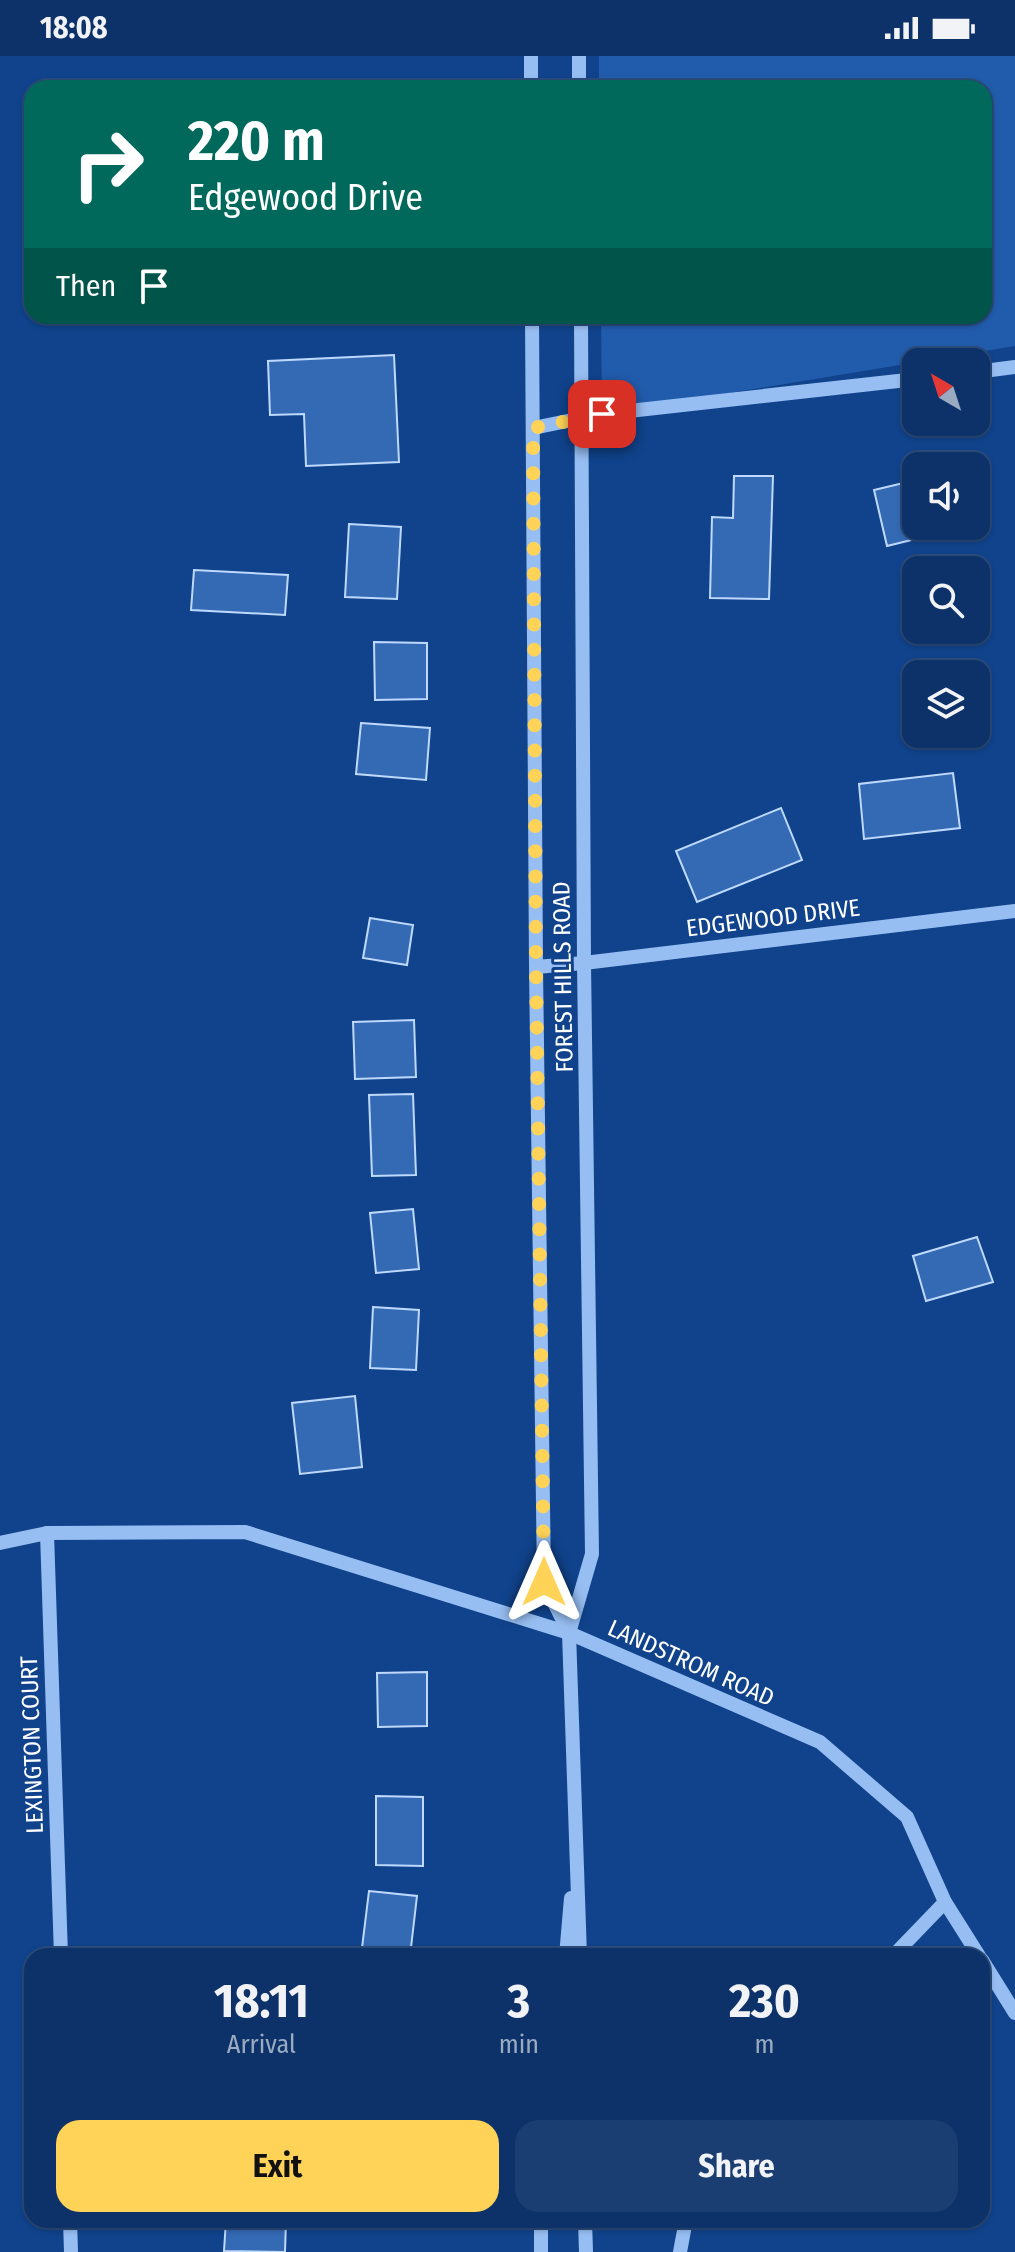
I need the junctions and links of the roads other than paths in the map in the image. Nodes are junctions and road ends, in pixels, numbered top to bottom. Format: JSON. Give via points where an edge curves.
{"nodes":[{"id":1,"x":531,"y":56,"type":"edge"},
{"id":2,"x":579,"y":56,"type":"edge"},
{"id":3,"x":531,"y":80,"type":"edge"},
{"id":4,"x":579,"y":80,"type":"edge"},
{"id":5,"x":532,"y":324,"type":"edge"},
{"id":6,"x":581,"y":324,"type":"edge"},
{"id":7,"x":1015,"y":367,"type":"edge"},
{"id":8,"x":990,"y":370,"type":"edge"},
{"id":9,"x":902,"y":381,"type":"edge"},
{"id":10,"x":581,"y":417,"type":"junction"},
{"id":11,"x":533,"y":428,"type":"junction"},
{"id":12,"x":1015,"y":911,"type":"edge"},
{"id":13,"x":584,"y":963,"type":"junction"},
{"id":14,"x":536,"y":967,"type":"junction"},
{"id":15,"x":47,"y":1533,"type":"junction"},
{"id":16,"x":0,"y":1543,"type":"edge"},
{"id":17,"x":569,"y":1633,"type":"junction"},
{"id":18,"x":578,"y":1830,"type":"junction"},
{"id":19,"x":945,"y":1902,"type":"junction"},
{"id":20,"x":61,"y":1948,"type":"edge"},
{"id":21,"x":567,"y":1948,"type":"edge"},
{"id":22,"x":580,"y":1948,"type":"edge"},
{"id":23,"x":901,"y":1948,"type":"edge"},
{"id":24,"x":975,"y":1948,"type":"edge"},
{"id":25,"x":990,"y":1973,"type":"edge"},
{"id":26,"x":1015,"y":2013,"type":"edge"},
{"id":27,"x":70,"y":2228,"type":"edge"},
{"id":28,"x":541,"y":2228,"type":"edge"},
{"id":29,"x":585,"y":2228,"type":"edge"},
{"id":30,"x":684,"y":2228,"type":"edge"},
{"id":31,"x":71,"y":2252,"type":"edge"},
{"id":32,"x":541,"y":2252,"type":"edge"},
{"id":33,"x":586,"y":2252,"type":"edge"},
{"id":34,"x":680,"y":2252,"type":"edge"}],
"edges":[{"from":1,"to":3,"type":"street"},
{"from":2,"to":4,"type":"street"},
{"from":5,"to":11,"type":"street","name":"FOREST HILLS ROAD"},
{"from":6,"to":10,"type":"street","name":"FOREST HILLS ROAD"},
{"from":7,"to":8,"type":"street"},
{"from":9,"to":10,"type":"street"},
{"from":10,"to":11,"type":"street"},
{"from":10,"to":13,"type":"street","name":"FOREST HILLS ROAD"},
{"from":11,"to":14,"type":"street","name":"FOREST HILLS ROAD"},
{"from":12,"to":13,"type":"street","name":"EDGEWOOD DRIVE"},
{"from":13,"to":14,"type":"street","name":"EDGEWOOD DRIVE"},
{"from":13,"to":17,"type":"street","name":"FOREST HILLS ROAD","via":[[592,1554]]},
{"from":14,"to":17,"type":"street","name":"FOREST HILLS ROAD","via":[[544,1582]]},
{"from":15,"to":16,"type":"street","name":"LANDSTROM ROAD"},
{"from":15,"to":17,"type":"street","name":"LANDSTROM ROAD","via":[[245,1532]]},
{"from":15,"to":20,"type":"street","name":"LEXINGTON COURT"},
{"from":17,"to":18,"type":"street","name":"FOREST HILLS ROAD"},
{"from":17,"to":19,"type":"street","name":"LANDSTROM ROAD","via":[[820,1742],[907,1817]]},
{"from":18,"to":21,"type":"street","name":"FOREST HILLS ROAD"},
{"from":18,"to":22,"type":"street","name":"FOREST HILLS ROAD"},
{"from":19,"to":23,"type":"street"},
{"from":19,"to":24,"type":"street","name":"LANDSTROM ROAD"},
{"from":25,"to":26,"type":"street","name":"LANDSTROM ROAD"},
{"from":27,"to":31,"type":"street"},
{"from":28,"to":32,"type":"street"},
{"from":29,"to":33,"type":"street"},
{"from":30,"to":34,"type":"street"}]}
